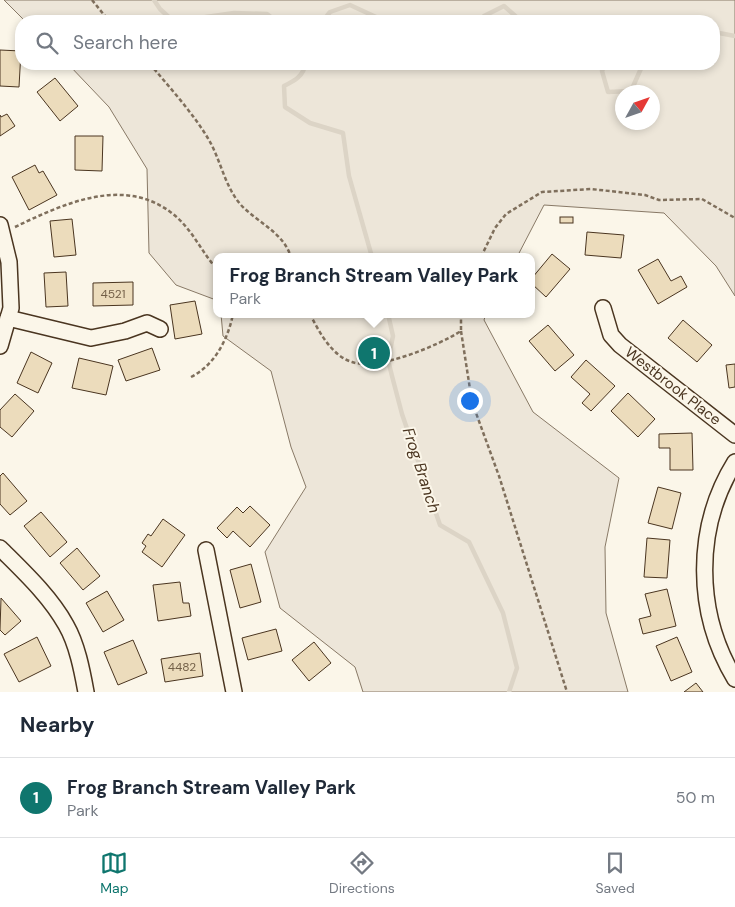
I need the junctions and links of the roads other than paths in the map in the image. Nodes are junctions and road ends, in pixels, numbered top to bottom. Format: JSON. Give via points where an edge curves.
{"nodes":[{"id":1,"x":7,"y":226,"type":"edge"},
{"id":2,"x":603,"y":308,"type":"dead end"},
{"id":3,"x":8,"y":318,"type":"junction"},
{"id":4,"x":160,"y":329,"type":"dead end"},
{"id":5,"x":0,"y":346,"type":"edge"},
{"id":6,"x":735,"y":435,"type":"edge"},
{"id":7,"x":735,"y":462,"type":"edge"},
{"id":8,"x":0,"y":548,"type":"edge"},
{"id":9,"x":206,"y":550,"type":"dead end"},
{"id":10,"x":735,"y":679,"type":"edge"},
{"id":11,"x":86,"y":692,"type":"edge"},
{"id":12,"x":234,"y":692,"type":"edge"}],
"edges":[{"from":1,"to":3,"type":"street","via":[[11,308]]},
{"from":2,"to":6,"type":"street","name":"Westbrook Place","via":[[611,334],[620,345]]},
{"from":3,"to":4,"type":"street","via":[[91,338],[146,323]]},
{"from":3,"to":5,"type":"street"},
{"from":7,"to":10,"type":"street","via":[[712,514],[704,566],[711,622]]},
{"from":8,"to":11,"type":"street","via":[[35,584],[66,625]]},
{"from":9,"to":12,"type":"street"}]}
